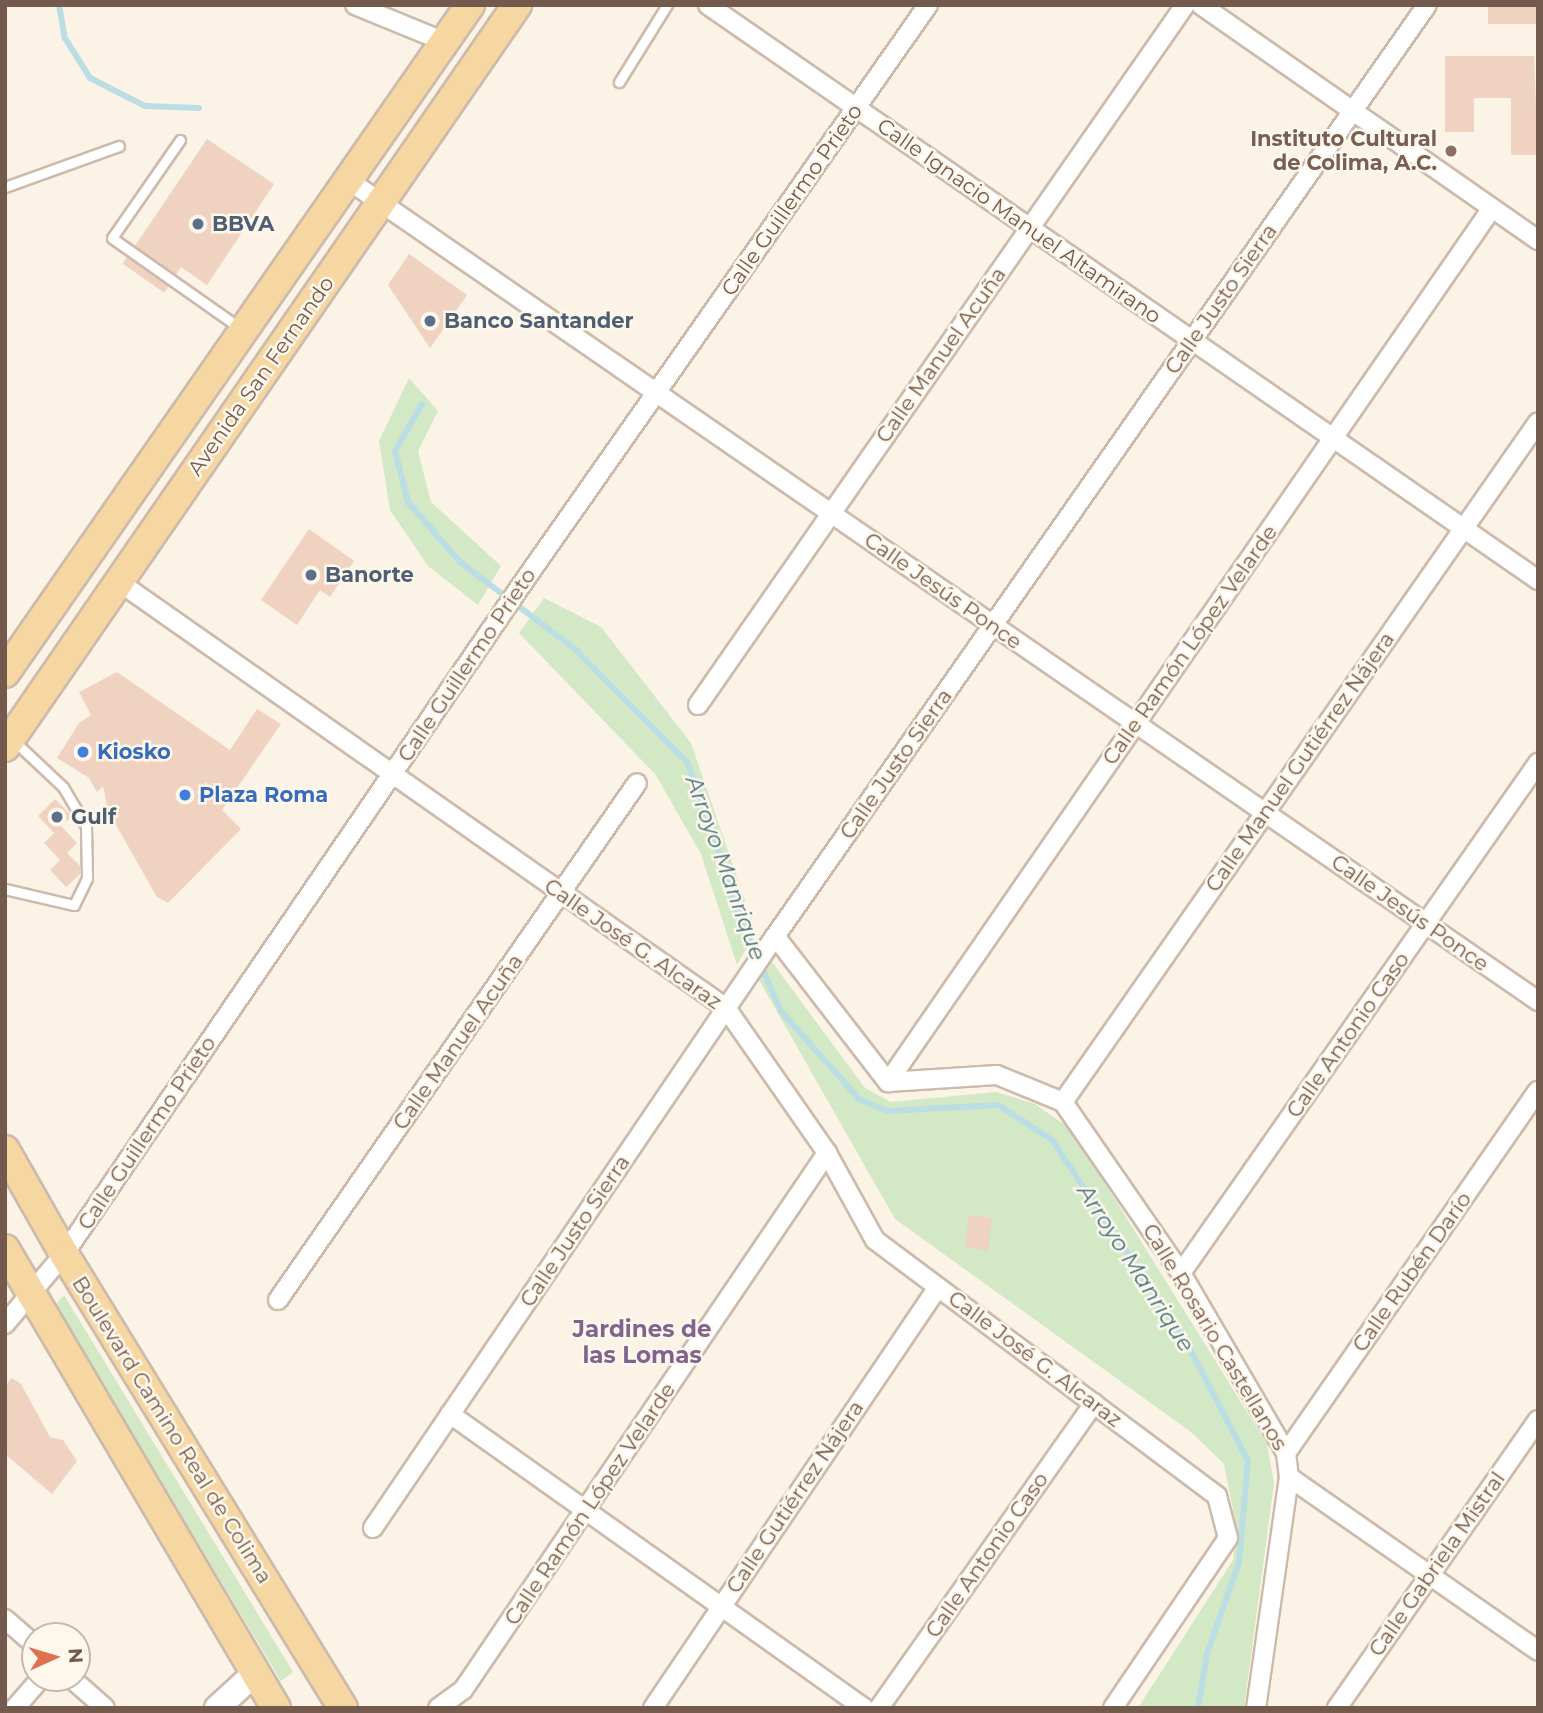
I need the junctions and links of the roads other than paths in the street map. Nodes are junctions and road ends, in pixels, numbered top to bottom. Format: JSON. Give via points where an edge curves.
{"nodes":[{"id":1,"x":355,"y":5,"type":"edge"},
{"id":2,"x":470,"y":5,"type":"edge"},
{"id":3,"x":517,"y":5,"type":"edge"},
{"id":4,"x":667,"y":5,"type":"edge"},
{"id":5,"x":708,"y":5,"type":"edge"},
{"id":6,"x":928,"y":5,"type":"edge"},
{"id":7,"x":1185,"y":5,"type":"edge"},
{"id":8,"x":1201,"y":5,"type":"edge"},
{"id":9,"x":1427,"y":5,"type":"edge"},
{"id":10,"x":445,"y":41,"type":"junction"},
{"id":11,"x":619,"y":82,"type":"dead end"},
{"id":12,"x":856,"y":108,"type":"junction"},
{"id":13,"x":1353,"y":111,"type":"junction"},
{"id":14,"x":180,"y":140,"type":"dead end"},
{"id":15,"x":119,"y":146,"type":"dead end"},
{"id":16,"x":348,"y":180,"type":"junction"},
{"id":17,"x":5,"y":187,"type":"edge"},
{"id":18,"x":381,"y":202,"type":"junction"},
{"id":19,"x":1492,"y":208,"type":"junction"},
{"id":20,"x":1029,"y":228,"type":"junction"},
{"id":21,"x":1538,"y":240,"type":"edge"},
{"id":22,"x":244,"y":331,"type":"junction"},
{"id":23,"x":1192,"y":341,"type":"junction"},
{"id":24,"x":657,"y":393,"type":"junction"},
{"id":25,"x":1538,"y":422,"type":"edge"},
{"id":26,"x":1333,"y":438,"type":"junction"},
{"id":27,"x":167,"y":441,"type":"junction"},
{"id":28,"x":202,"y":463,"type":"junction"},
{"id":29,"x":830,"y":513,"type":"junction"},
{"id":30,"x":1464,"y":529,"type":"junction"},
{"id":31,"x":1538,"y":580,"type":"edge"},
{"id":32,"x":119,"y":582,"type":"junction"},
{"id":33,"x":993,"y":625,"type":"junction"},
{"id":34,"x":5,"y":673,"type":"edge"},
{"id":35,"x":698,"y":705,"type":"dead end"},
{"id":36,"x":1135,"y":724,"type":"junction"},
{"id":37,"x":8,"y":743,"type":"edge"},
{"id":38,"x":1538,"y":763,"type":"edge"},
{"id":39,"x":394,"y":772,"type":"junction"},
{"id":40,"x":637,"y":783,"type":"dead end"},
{"id":41,"x":1265,"y":813,"type":"junction"},
{"id":42,"x":5,"y":889,"type":"edge"},
{"id":43,"x":560,"y":895,"type":"junction"},
{"id":44,"x":1425,"y":924,"type":"junction"},
{"id":45,"x":772,"y":940,"type":"junction"},
{"id":46,"x":1538,"y":1001,"type":"edge"},
{"id":47,"x":726,"y":1008,"type":"junction"},
{"id":48,"x":888,"y":1082,"type":"junction"},
{"id":49,"x":1538,"y":1091,"type":"edge"},
{"id":50,"x":1063,"y":1102,"type":"junction"},
{"id":51,"x":5,"y":1150,"type":"edge"},
{"id":52,"x":827,"y":1153,"type":"junction"},
{"id":53,"x":5,"y":1249,"type":"edge"},
{"id":54,"x":64,"y":1254,"type":"junction"},
{"id":55,"x":1181,"y":1273,"type":"junction"},
{"id":56,"x":938,"y":1287,"type":"junction"},
{"id":57,"x":31,"y":1294,"type":"junction"},
{"id":58,"x":278,"y":1300,"type":"dead end"},
{"id":59,"x":5,"y":1324,"type":"edge"},
{"id":60,"x":1094,"y":1403,"type":"junction"},
{"id":61,"x":450,"y":1415,"type":"junction"},
{"id":62,"x":1538,"y":1420,"type":"edge"},
{"id":63,"x":1286,"y":1453,"type":"junction"},
{"id":64,"x":1289,"y":1477,"type":"junction"},
{"id":65,"x":587,"y":1511,"type":"junction"},
{"id":66,"x":373,"y":1528,"type":"dead end"},
{"id":67,"x":1430,"y":1575,"type":"junction"},
{"id":68,"x":721,"y":1606,"type":"junction"},
{"id":69,"x":5,"y":1619,"type":"edge"},
{"id":70,"x":21,"y":1633,"type":"edge"},
{"id":71,"x":1538,"y":1651,"type":"edge"},
{"id":72,"x":253,"y":1675,"type":"junction"},
{"id":73,"x":29,"y":1692,"type":"edge"},
{"id":74,"x":87,"y":1692,"type":"edge"},
{"id":75,"x":15,"y":1708,"type":"edge"},
{"id":76,"x":105,"y":1708,"type":"edge"},
{"id":77,"x":217,"y":1708,"type":"edge"},
{"id":78,"x":276,"y":1708,"type":"edge"},
{"id":79,"x":343,"y":1708,"type":"edge"},
{"id":80,"x":438,"y":1708,"type":"edge"},
{"id":81,"x":653,"y":1708,"type":"edge"},
{"id":82,"x":864,"y":1708,"type":"edge"},
{"id":83,"x":880,"y":1708,"type":"edge"},
{"id":84,"x":1113,"y":1708,"type":"edge"},
{"id":85,"x":1256,"y":1708,"type":"edge"},
{"id":86,"x":1337,"y":1708,"type":"edge"}],
"edges":[{"from":1,"to":10,"type":"street"},
{"from":2,"to":10,"type":"main road","name":"Avenida San Fernando"},
{"from":3,"to":18,"type":"main road","name":"Avenida San Fernando"},
{"from":4,"to":11,"type":"lane"},
{"from":5,"to":12,"type":"street","name":"Calle Ignacio Manuel Altamirano"},
{"from":6,"to":12,"type":"street","name":"Calle Guillermo Prieto"},
{"from":7,"to":20,"type":"street","name":"Calle Manuel Acuña"},
{"from":8,"to":13,"type":"street"},
{"from":9,"to":13,"type":"street","name":"Calle Justo Sierra"},
{"from":10,"to":16,"type":"main road","name":"Avenida San Fernando"},
{"from":12,"to":20,"type":"street","name":"Calle Ignacio Manuel Altamirano"},
{"from":12,"to":24,"type":"street","name":"Calle Guillermo Prieto"},
{"from":13,"to":19,"type":"street"},
{"from":13,"to":23,"type":"street","name":"Calle Justo Sierra"},
{"from":14,"to":22,"type":"lane","via":[[112,238]]},
{"from":15,"to":17,"type":"lane"},
{"from":16,"to":18,"type":"street","name":"Calle Jesús Ponce"},
{"from":16,"to":22,"type":"main road","name":"Avenida San Fernando"},
{"from":18,"to":24,"type":"street","name":"Calle Jesús Ponce"},
{"from":18,"to":28,"type":"main road","name":"Avenida San Fernando"},
{"from":19,"to":21,"type":"street"},
{"from":19,"to":26,"type":"street","name":"Calle Ramón López Velarde"},
{"from":20,"to":23,"type":"street","name":"Calle Ignacio Manuel Altamirano"},
{"from":20,"to":29,"type":"street","name":"Calle Manuel Acuña"},
{"from":22,"to":27,"type":"main road","name":"Avenida San Fernando"},
{"from":23,"to":26,"type":"street","name":"Calle Ignacio Manuel Altamirano"},
{"from":23,"to":33,"type":"street","name":"Calle Justo Sierra"},
{"from":24,"to":29,"type":"street","name":"Calle Jesús Ponce"},
{"from":24,"to":39,"type":"street","name":"Calle Guillermo Prieto"},
{"from":25,"to":30,"type":"street","name":"Calle Manuel Gutiérrez Nájera"},
{"from":26,"to":30,"type":"street","name":"Calle Ignacio Manuel Altamirano"},
{"from":26,"to":36,"type":"street","name":"Calle Ramón López Velarde"},
{"from":27,"to":28,"type":"main road"},
{"from":27,"to":34,"type":"main road","name":"Avenida San Fernando"},
{"from":28,"to":32,"type":"main road","name":"Avenida San Fernando"},
{"from":29,"to":33,"type":"street","name":"Calle Jesús Ponce"},
{"from":29,"to":35,"type":"street","name":"Calle Manuel Acuña"},
{"from":30,"to":31,"type":"street","name":"Calle Ignacio Manuel Altamirano"},
{"from":30,"to":41,"type":"street","name":"Calle Manuel Gutiérrez Nájera"},
{"from":32,"to":37,"type":"main road","name":"Avenida San Fernando"},
{"from":32,"to":39,"type":"street","name":"Calle José G. Alcaraz"},
{"from":33,"to":36,"type":"street","name":"Calle Jesús Ponce"},
{"from":33,"to":45,"type":"street","name":"Calle Justo Sierra"},
{"from":36,"to":41,"type":"street","name":"Calle Jesús Ponce"},
{"from":36,"to":48,"type":"street","name":"Calle Ramón López Velarde"},
{"from":37,"to":42,"type":"lane","via":[[63,787],[86,826],[87,878],[74,905]]},
{"from":38,"to":44,"type":"street","name":"Calle Antonio Caso"},
{"from":39,"to":43,"type":"street","name":"Calle José G. Alcaraz"},
{"from":39,"to":54,"type":"street","name":"Calle Guillermo Prieto"},
{"from":40,"to":43,"type":"street","name":"Calle Manuel Acuña"},
{"from":41,"to":44,"type":"street","name":"Calle Jesús Ponce"},
{"from":41,"to":50,"type":"street","name":"Calle Manuel Gutiérrez Nájera"},
{"from":43,"to":47,"type":"street","name":"Calle José G. Alcaraz"},
{"from":43,"to":58,"type":"street","name":"Calle Manuel Acuña"},
{"from":44,"to":46,"type":"street","name":"Calle Jesús Ponce"},
{"from":44,"to":55,"type":"street","name":"Calle Antonio Caso"},
{"from":45,"to":47,"type":"street","name":"Calle Justo Sierra"},
{"from":45,"to":48,"type":"street"},
{"from":47,"to":52,"type":"street","name":"Calle José G. Alcaraz"},
{"from":47,"to":61,"type":"street","name":"Calle Justo Sierra"},
{"from":48,"to":50,"type":"street","via":[[997,1075]]},
{"from":49,"to":63,"type":"street","name":"Calle Rubén Darío"},
{"from":50,"to":55,"type":"street","name":"Calle Rosario Castellanos"},
{"from":51,"to":54,"type":"main road","name":"Boulevard Camino Real de Colima"},
{"from":52,"to":56,"type":"street","name":"Calle José G. Alcaraz","via":[[875,1240]]},
{"from":52,"to":65,"type":"street","name":"Calle Ramón López Velarde"},
{"from":53,"to":57,"type":"main road"},
{"from":54,"to":57,"type":"street","name":"Calle Guillermo Prieto"},
{"from":54,"to":79,"type":"main road","name":"Boulevard Camino Real de Colima"},
{"from":55,"to":63,"type":"street","name":"Calle Rosario Castellanos"},
{"from":56,"to":60,"type":"street","name":"Calle José G. Alcaraz"},
{"from":56,"to":68,"type":"street","name":"Calle Gutiérrez Nájera"},
{"from":57,"to":59,"type":"street","name":"Calle Guillermo Prieto"},
{"from":57,"to":72,"type":"main road"},
{"from":60,"to":83,"type":"street","name":"Calle Antonio Caso"},
{"from":60,"to":84,"type":"street","name":"Calle José G. Alcaraz","via":[[1217,1496],[1228,1538]]},
{"from":61,"to":65,"type":"street"},
{"from":61,"to":66,"type":"street","name":"Calle Justo Sierra"},
{"from":62,"to":67,"type":"street","name":"Calle Gabriela Mistral"},
{"from":63,"to":64,"type":"street","name":"Calle Rosario Castellanos"},
{"from":64,"to":67,"type":"street"},
{"from":64,"to":85,"type":"street","name":"Calle Rosario Castellanos"},
{"from":65,"to":68,"type":"street"},
{"from":65,"to":80,"type":"street","name":"Calle Ramón López Velarde","via":[[463,1690]]},
{"from":67,"to":71,"type":"street"},
{"from":67,"to":86,"type":"street","name":"Calle Gabriela Mistral"},
{"from":68,"to":81,"type":"street","name":"Calle Gutiérrez Nájera"},
{"from":68,"to":82,"type":"street"},
{"from":69,"to":70,"type":"street"},
{"from":72,"to":77,"type":"street"},
{"from":72,"to":78,"type":"main road"},
{"from":73,"to":75,"type":"street"},
{"from":74,"to":76,"type":"street"}]}
